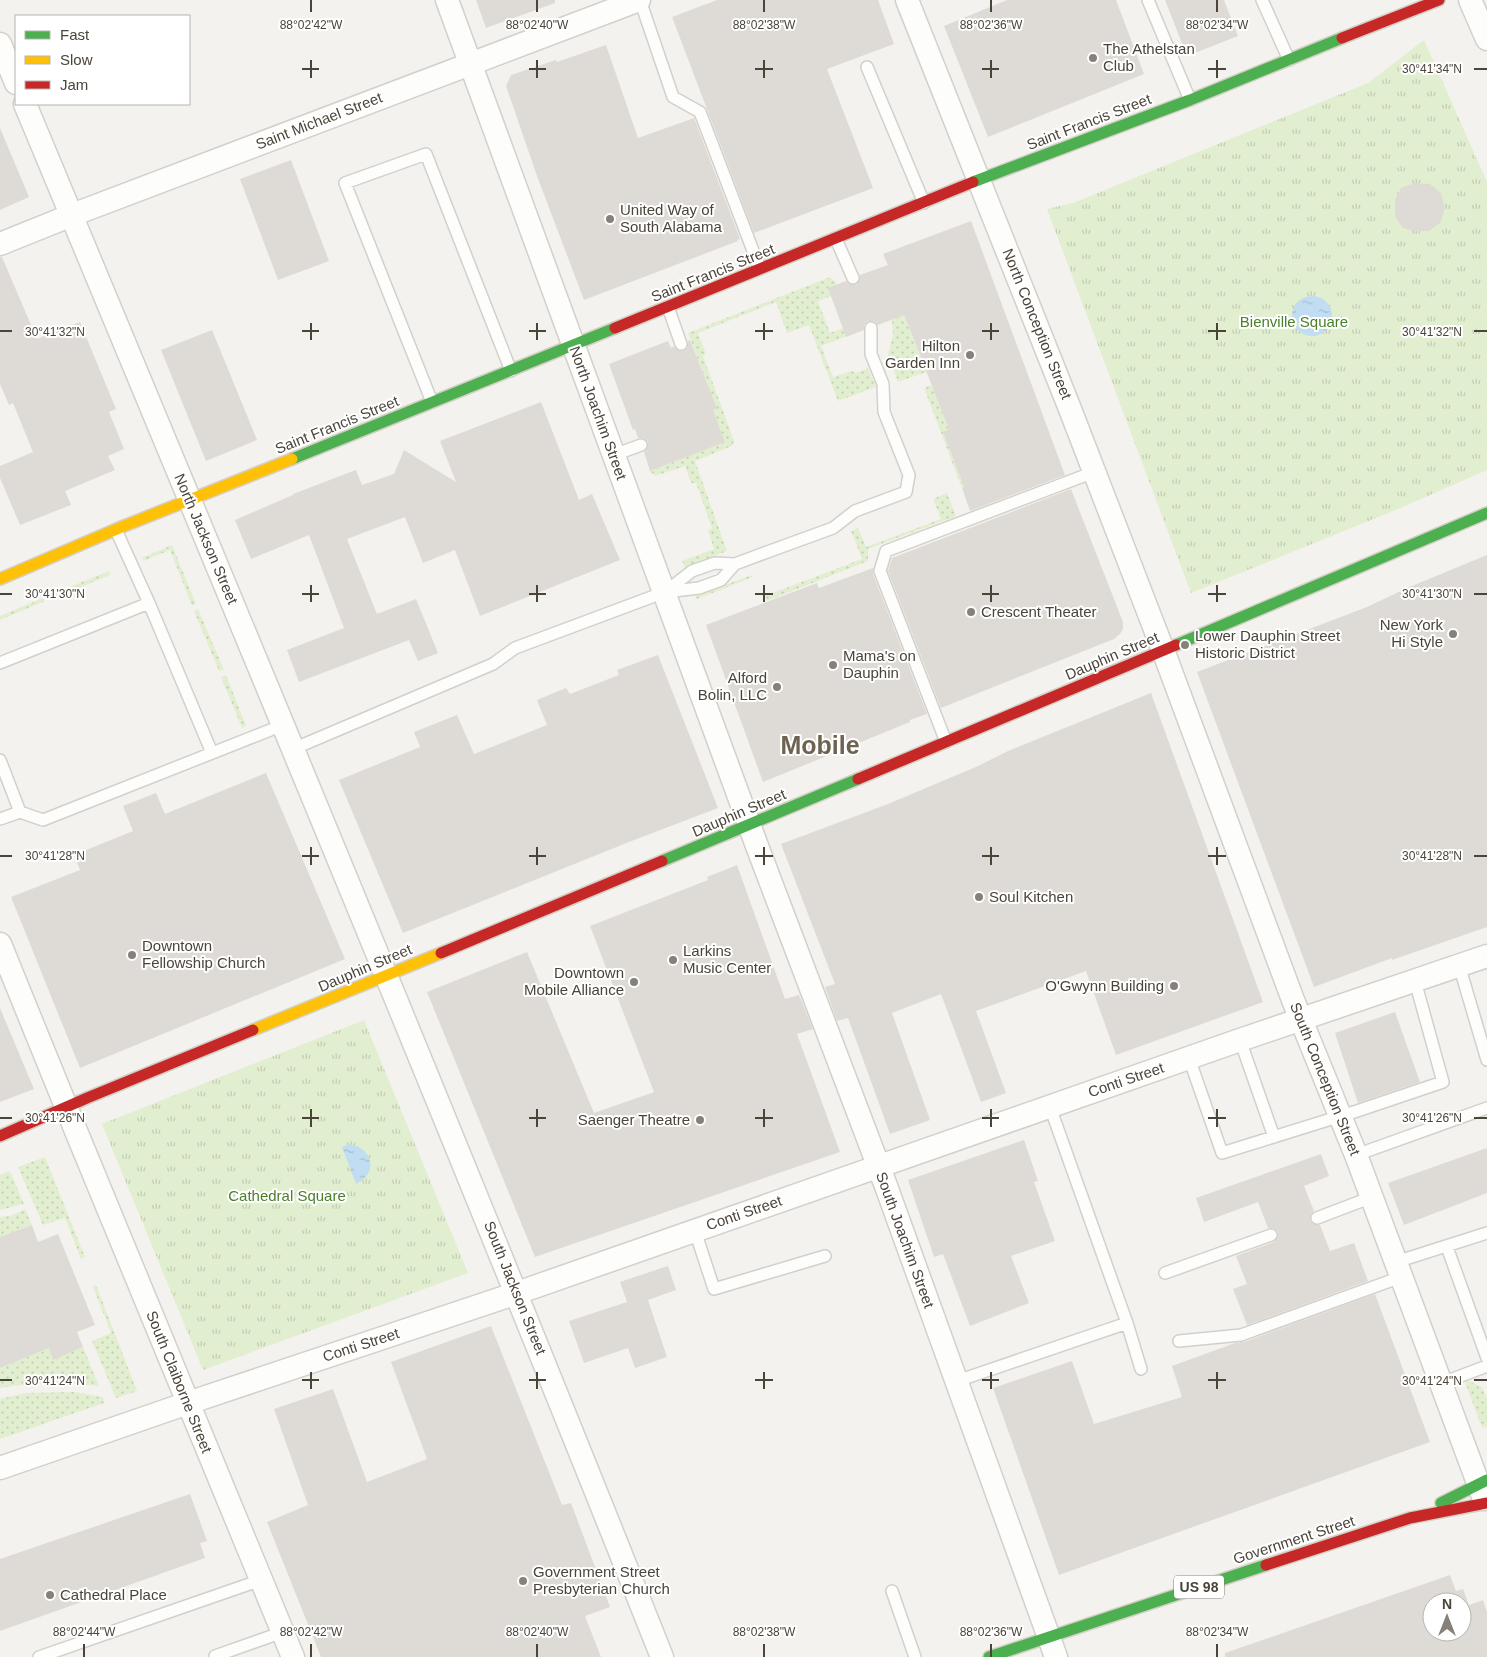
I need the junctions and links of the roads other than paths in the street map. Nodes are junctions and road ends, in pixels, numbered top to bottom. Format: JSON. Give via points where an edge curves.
{"nodes":[{"id":1,"x":447,"y":0,"type":"edge"},
{"id":2,"x":639,"y":0,"type":"edge"},
{"id":3,"x":907,"y":0,"type":"edge"},
{"id":4,"x":1148,"y":0,"type":"edge"},
{"id":5,"x":1262,"y":0,"type":"edge"},
{"id":6,"x":1438,"y":0,"type":"edge"},
{"id":7,"x":1470,"y":0,"type":"edge"},
{"id":8,"x":1487,"y":39,"type":"edge"},
{"id":9,"x":0,"y":44,"type":"edge"},
{"id":10,"x":1289,"y":60,"type":"junction"},
{"id":11,"x":471,"y":64,"type":"junction"},
{"id":12,"x":868,"y":67,"type":"dead end"},
{"id":13,"x":15,"y":81,"type":"edge"},
{"id":14,"x":1190,"y":100,"type":"junction"},
{"id":15,"x":25,"y":105,"type":"edge"},
{"id":16,"x":979,"y":180,"type":"junction"},
{"id":17,"x":924,"y":203,"type":"junction"},
{"id":18,"x":72,"y":215,"type":"junction"},
{"id":19,"x":836,"y":239,"type":"junction"},
{"id":20,"x":0,"y":244,"type":"edge"},
{"id":21,"x":761,"y":270,"type":"junction"},
{"id":22,"x":853,"y":278,"type":"dead end"},
{"id":23,"x":668,"y":307,"type":"junction"},
{"id":24,"x":871,"y":328,"type":"dead end"},
{"id":25,"x":681,"y":344,"type":"dead end"},
{"id":26,"x":573,"y":346,"type":"junction"},
{"id":27,"x":510,"y":371,"type":"junction"},
{"id":28,"x":432,"y":402,"type":"junction"},
{"id":29,"x":641,"y":445,"type":"dead end"},
{"id":30,"x":614,"y":455,"type":"junction"},
{"id":31,"x":1094,"y":472,"type":"junction"},
{"id":32,"x":190,"y":500,"type":"junction"},
{"id":33,"x":1487,"y":513,"type":"edge"},
{"id":34,"x":116,"y":530,"type":"junction"},
{"id":35,"x":735,"y":564,"type":"junction"},
{"id":36,"x":0,"y":579,"type":"edge"},
{"id":37,"x":665,"y":592,"type":"junction"},
{"id":38,"x":149,"y":603,"type":"junction"},
{"id":39,"x":1163,"y":650,"type":"junction"},
{"id":40,"x":0,"y":663,"type":"edge"},
{"id":41,"x":283,"y":725,"type":"junction"},
{"id":42,"x":946,"y":742,"type":"junction"},
{"id":43,"x":293,"y":749,"type":"junction"},
{"id":44,"x":212,"y":753,"type":"junction"},
{"id":45,"x":0,"y":760,"type":"edge"},
{"id":46,"x":20,"y":812,"type":"junction"},
{"id":47,"x":0,"y":819,"type":"edge"},
{"id":48,"x":750,"y":825,"type":"junction"},
{"id":49,"x":0,"y":944,"type":"edge"},
{"id":50,"x":1487,"y":956,"type":"edge"},
{"id":51,"x":1459,"y":965,"type":"junction"},
{"id":52,"x":387,"y":975,"type":"junction"},
{"id":53,"x":1414,"y":981,"type":"junction"},
{"id":54,"x":1300,"y":1020,"type":"junction"},
{"id":55,"x":1240,"y":1040,"type":"junction"},
{"id":56,"x":1189,"y":1058,"type":"junction"},
{"id":57,"x":1487,"y":1060,"type":"edge"},
{"id":58,"x":66,"y":1107,"type":"junction"},
{"id":59,"x":1050,"y":1107,"type":"junction"},
{"id":60,"x":1487,"y":1108,"type":"edge"},
{"id":61,"x":1341,"y":1116,"type":"junction"},
{"id":62,"x":0,"y":1136,"type":"edge"},
{"id":63,"x":1274,"y":1137,"type":"junction"},
{"id":64,"x":1356,"y":1155,"type":"junction"},
{"id":65,"x":878,"y":1166,"type":"junction"},
{"id":66,"x":1372,"y":1197,"type":"junction"},
{"id":67,"x":1317,"y":1218,"type":"dead end"},
{"id":68,"x":694,"y":1231,"type":"junction"},
{"id":69,"x":1487,"y":1233,"type":"edge"},
{"id":70,"x":1271,"y":1235,"type":"dead end"},
{"id":71,"x":1447,"y":1247,"type":"junction"},
{"id":72,"x":825,"y":1256,"type":"dead end"},
{"id":73,"x":1399,"y":1269,"type":"junction"},
{"id":74,"x":1165,"y":1273,"type":"dead end"},
{"id":75,"x":517,"y":1293,"type":"junction"},
{"id":76,"x":1126,"y":1323,"type":"junction"},
{"id":77,"x":1179,"y":1341,"type":"dead end"},
{"id":78,"x":1487,"y":1358,"type":"edge"},
{"id":79,"x":1487,"y":1366,"type":"edge"},
{"id":80,"x":1141,"y":1369,"type":"dead end"},
{"id":81,"x":957,"y":1381,"type":"junction"},
{"id":82,"x":1442,"y":1383,"type":"junction"},
{"id":83,"x":188,"y":1402,"type":"junction"},
{"id":84,"x":0,"y":1468,"type":"edge"},
{"id":85,"x":1484,"y":1491,"type":"edge"},
{"id":86,"x":1431,"y":1511,"type":"junction"},
{"id":87,"x":261,"y":1580,"type":"junction"},
{"id":88,"x":892,"y":1591,"type":"dead end"},
{"id":89,"x":283,"y":1632,"type":"junction"},
{"id":90,"x":1048,"y":1636,"type":"junction"},
{"id":91,"x":39,"y":1657,"type":"edge"},
{"id":92,"x":216,"y":1657,"type":"edge"},
{"id":93,"x":293,"y":1657,"type":"edge"},
{"id":94,"x":662,"y":1657,"type":"edge"},
{"id":95,"x":915,"y":1657,"type":"edge"},
{"id":96,"x":989,"y":1657,"type":"edge"},
{"id":97,"x":1056,"y":1657,"type":"edge"}],
"edges":[{"from":1,"to":11,"type":"street","name":"North Joachim Street"},
{"from":2,"to":11,"type":"street","name":"Saint Michael Street"},
{"from":2,"to":21,"type":"lane","via":[[673,97],[700,112]]},
{"from":3,"to":16,"type":"street","name":"North Conception Street"},
{"from":4,"to":14,"type":"lane"},
{"from":5,"to":10,"type":"lane"},
{"from":6,"to":10,"type":"street","name":"Saint Francis Street"},
{"from":7,"to":8,"type":"street"},
{"from":9,"to":13,"type":"street"},
{"from":10,"to":14,"type":"street","name":"Saint Francis Street"},
{"from":11,"to":18,"type":"street","name":"Saint Michael Street"},
{"from":11,"to":26,"type":"street","name":"North Joachim Street"},
{"from":12,"to":17,"type":"lane"},
{"from":14,"to":16,"type":"street","name":"Saint Francis Street"},
{"from":15,"to":18,"type":"street","name":"North Jackson Street"},
{"from":16,"to":17,"type":"street","name":"Saint Francis Street"},
{"from":16,"to":31,"type":"street","name":"North Conception Street"},
{"from":17,"to":19,"type":"street","name":"Saint Francis Street"},
{"from":18,"to":20,"type":"street","name":"Saint Michael Street"},
{"from":18,"to":32,"type":"street","name":"North Jackson Street"},
{"from":19,"to":21,"type":"street","name":"Saint Francis Street"},
{"from":19,"to":22,"type":"lane"},
{"from":21,"to":23,"type":"street","name":"Saint Francis Street"},
{"from":23,"to":25,"type":"lane"},
{"from":23,"to":26,"type":"street","name":"Saint Francis Street"},
{"from":24,"to":35,"type":"lane","via":[[871,354],[882,384],[884,412],[909,476],[906,492],[855,511],[833,528]]},
{"from":26,"to":27,"type":"street","name":"Saint Francis Street"},
{"from":26,"to":30,"type":"street","name":"North Joachim Street"},
{"from":27,"to":28,"type":"street","name":"Saint Francis Street"},
{"from":27,"to":28,"type":"lane","via":[[426,154],[345,183]]},
{"from":28,"to":32,"type":"street","name":"Saint Francis Street"},
{"from":29,"to":30,"type":"lane"},
{"from":30,"to":37,"type":"street","name":"North Joachim Street"},
{"from":31,"to":39,"type":"street","name":"North Conception Street"},
{"from":31,"to":42,"type":"lane","via":[[886,551],[880,571]]},
{"from":32,"to":34,"type":"street","name":"Saint Francis Street"},
{"from":32,"to":41,"type":"street","name":"North Jackson Street"},
{"from":33,"to":39,"type":"street","name":"Dauphin Street"},
{"from":34,"to":36,"type":"street","name":"Saint Francis Street"},
{"from":34,"to":38,"type":"lane"},
{"from":35,"to":37,"type":"lane","via":[[715,563],[692,571]]},
{"from":35,"to":37,"type":"lane","via":[[721,580],[699,588]]},
{"from":37,"to":43,"type":"lane","via":[[515,648],[493,664]]},
{"from":37,"to":48,"type":"street","name":"North Joachim Street"},
{"from":38,"to":40,"type":"lane"},
{"from":38,"to":44,"type":"lane"},
{"from":39,"to":42,"type":"street","name":"Dauphin Street"},
{"from":39,"to":54,"type":"street","name":"South Conception Street"},
{"from":41,"to":43,"type":"street","name":"North Jackson Street"},
{"from":41,"to":44,"type":"lane"},
{"from":42,"to":48,"type":"street","name":"Dauphin Street"},
{"from":43,"to":52,"type":"street","name":"North Jackson Street"},
{"from":44,"to":46,"type":"lane","via":[[43,820]]},
{"from":45,"to":46,"type":"lane"},
{"from":46,"to":47,"type":"lane"},
{"from":48,"to":52,"type":"street","name":"Dauphin Street"},
{"from":48,"to":65,"type":"street","name":"South Joachim Street"},
{"from":49,"to":58,"type":"street","name":"South Claiborne Street"},
{"from":50,"to":51,"type":"street","name":"Conti Street"},
{"from":51,"to":53,"type":"street","name":"Conti Street"},
{"from":51,"to":57,"type":"lane"},
{"from":52,"to":58,"type":"street","name":"Dauphin Street"},
{"from":52,"to":75,"type":"street","name":"South Jackson Street"},
{"from":53,"to":54,"type":"street","name":"Conti Street"},
{"from":53,"to":61,"type":"lane","via":[[1444,1082]]},
{"from":54,"to":55,"type":"street","name":"Conti Street"},
{"from":54,"to":61,"type":"street","name":"South Conception Street"},
{"from":55,"to":56,"type":"street","name":"Conti Street"},
{"from":55,"to":63,"type":"lane"},
{"from":56,"to":59,"type":"street","name":"Conti Street"},
{"from":56,"to":63,"type":"lane","via":[[1222,1153]]},
{"from":58,"to":62,"type":"street","name":"Dauphin Street"},
{"from":58,"to":83,"type":"street","name":"South Claiborne Street"},
{"from":59,"to":65,"type":"street","name":"Conti Street"},
{"from":59,"to":76,"type":"lane"},
{"from":60,"to":64,"type":"lane"},
{"from":61,"to":63,"type":"lane"},
{"from":61,"to":64,"type":"street","name":"South Conception Street"},
{"from":64,"to":66,"type":"street","name":"South Conception Street"},
{"from":65,"to":68,"type":"street","name":"Conti Street"},
{"from":65,"to":81,"type":"street","name":"South Joachim Street"},
{"from":66,"to":67,"type":"lane"},
{"from":66,"to":73,"type":"street","name":"South Conception Street"},
{"from":68,"to":72,"type":"lane","via":[[714,1289]]},
{"from":68,"to":75,"type":"street","name":"Conti Street"},
{"from":69,"to":71,"type":"lane"},
{"from":70,"to":74,"type":"lane"},
{"from":71,"to":73,"type":"lane"},
{"from":71,"to":78,"type":"lane"},
{"from":73,"to":77,"type":"lane","via":[[1241,1336]]},
{"from":73,"to":82,"type":"street","name":"South Conception Street"},
{"from":75,"to":83,"type":"street","name":"Conti Street"},
{"from":75,"to":94,"type":"street","name":"South Jackson Street"},
{"from":76,"to":80,"type":"lane"},
{"from":76,"to":81,"type":"lane"},
{"from":79,"to":82,"type":"lane"},
{"from":81,"to":90,"type":"street","name":"South Joachim Street"},
{"from":82,"to":85,"type":"street","name":"South Conception Street"},
{"from":83,"to":84,"type":"street","name":"Conti Street"},
{"from":83,"to":87,"type":"street","name":"South Claiborne Street"},
{"from":85,"to":86,"type":"street","name":"Government Street","number":"US 98"},
{"from":85,"to":86,"type":"street","name":"Government Street","via":[[1455,1516]]},
{"from":86,"to":90,"type":"street","name":"Government Street","number":"US 98"},
{"from":87,"to":89,"type":"street","name":"South Claiborne Street"},
{"from":87,"to":91,"type":"lane"},
{"from":88,"to":95,"type":"lane"},
{"from":89,"to":92,"type":"lane"},
{"from":89,"to":93,"type":"street","name":"South Claiborne Street"},
{"from":90,"to":96,"type":"street","name":"Government Street","number":"US 98"},
{"from":90,"to":97,"type":"street","name":"South Joachim Street"}]}
